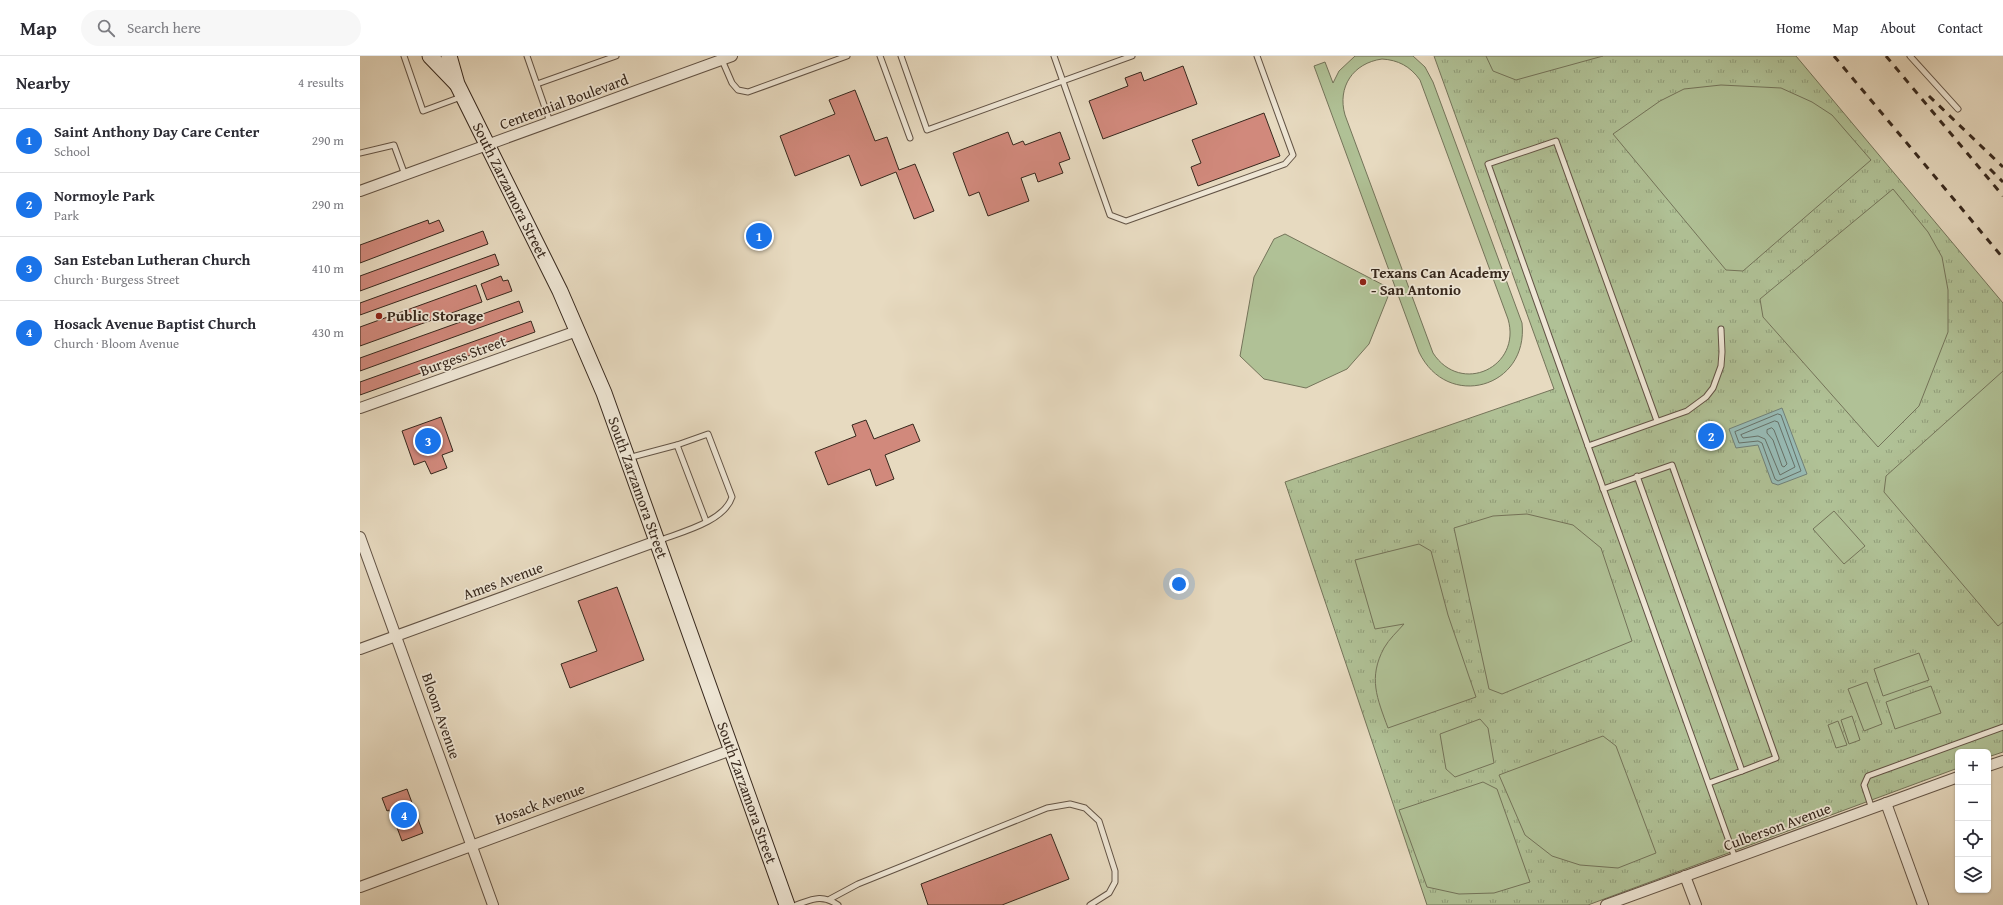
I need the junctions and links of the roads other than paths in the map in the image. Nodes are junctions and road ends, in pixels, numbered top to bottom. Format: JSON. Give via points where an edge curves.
{"nodes":[{"id":1,"x":404,"y":56,"type":"edge"},
{"id":2,"x":430,"y":56,"type":"edge"},
{"id":3,"x":449,"y":56,"type":"edge"},
{"id":4,"x":527,"y":56,"type":"edge"},
{"id":5,"x":616,"y":56,"type":"edge"},
{"id":6,"x":847,"y":56,"type":"edge"},
{"id":7,"x":880,"y":56,"type":"edge"},
{"id":8,"x":901,"y":56,"type":"edge"},
{"id":9,"x":1054,"y":56,"type":"edge"},
{"id":10,"x":1132,"y":56,"type":"edge"},
{"id":11,"x":1258,"y":56,"type":"edge"},
{"id":12,"x":1910,"y":56,"type":"edge"},
{"id":13,"x":728,"y":57,"type":"edge"},
{"id":14,"x":1063,"y":81,"type":"junction"},
{"id":15,"x":537,"y":84,"type":"junction"},
{"id":16,"x":460,"y":90,"type":"junction"},
{"id":17,"x":1958,"y":109,"type":"dead end"},
{"id":18,"x":550,"y":122,"type":"junction"},
{"id":19,"x":910,"y":138,"type":"dead end"},
{"id":20,"x":487,"y":145,"type":"junction"},
{"id":21,"x":360,"y":154,"type":"edge"},
{"id":22,"x":405,"y":175,"type":"junction"},
{"id":23,"x":360,"y":191,"type":"edge"},
{"id":24,"x":1721,"y":329,"type":"dead end"},
{"id":25,"x":577,"y":331,"type":"junction"},
{"id":26,"x":360,"y":408,"type":"edge"},
{"id":27,"x":1657,"y":421,"type":"junction"},
{"id":28,"x":677,"y":445,"type":"junction"},
{"id":29,"x":1588,"y":446,"type":"junction"},
{"id":30,"x":627,"y":458,"type":"junction"},
{"id":31,"x":1637,"y":476,"type":"junction"},
{"id":32,"x":1603,"y":489,"type":"junction"},
{"id":33,"x":706,"y":521,"type":"junction"},
{"id":34,"x":360,"y":537,"type":"edge"},
{"id":35,"x":657,"y":541,"type":"junction"},
{"id":36,"x":397,"y":636,"type":"junction"},
{"id":37,"x":360,"y":649,"type":"edge"},
{"id":38,"x":2003,"y":726,"type":"edge"},
{"id":39,"x":731,"y":750,"type":"junction"},
{"id":40,"x":2003,"y":761,"type":"edge"},
{"id":41,"x":1991,"y":765,"type":"edge"},
{"id":42,"x":1742,"y":771,"type":"junction"},
{"id":43,"x":1955,"y":778,"type":"edge"},
{"id":44,"x":1709,"y":783,"type":"junction"},
{"id":45,"x":1886,"y":803,"type":"junction"},
{"id":46,"x":1872,"y":808,"type":"junction"},
{"id":47,"x":471,"y":846,"type":"junction"},
{"id":48,"x":1735,"y":858,"type":"junction"},
{"id":49,"x":1685,"y":876,"type":"junction"},
{"id":50,"x":360,"y":887,"type":"edge"},
{"id":51,"x":830,"y":900,"type":"junction"},
{"id":52,"x":493,"y":905,"type":"edge"},
{"id":53,"x":787,"y":905,"type":"edge"},
{"id":54,"x":796,"y":905,"type":"edge"},
{"id":55,"x":838,"y":905,"type":"edge"},
{"id":56,"x":1090,"y":905,"type":"edge"},
{"id":57,"x":1606,"y":905,"type":"edge"},
{"id":58,"x":1696,"y":905,"type":"edge"},
{"id":59,"x":1923,"y":905,"type":"edge"}],
"edges":[{"from":1,"to":16,"type":"lane","via":[[423,111]]},
{"from":2,"to":16,"type":"main road","name":"South Zarzamora Street"},
{"from":3,"to":16,"type":"main road","name":"South Zarzamora Street"},
{"from":4,"to":15,"type":"lane"},
{"from":5,"to":15,"type":"lane"},
{"from":6,"to":13,"type":"lane","via":[[748,92],[735,87]]},
{"from":7,"to":19,"type":"lane"},
{"from":8,"to":14,"type":"lane","via":[[927,130]]},
{"from":9,"to":14,"type":"lane"},
{"from":10,"to":14,"type":"lane"},
{"from":11,"to":14,"type":"lane","via":[[1293,155],[1285,164],[1126,221],[1110,215]]},
{"from":12,"to":17,"type":"lane"},
{"from":13,"to":18,"type":"street","name":"Centennial Boulevard"},
{"from":15,"to":18,"type":"lane"},
{"from":16,"to":20,"type":"main road","name":"South Zarzamora Street"},
{"from":18,"to":20,"type":"street","name":"Centennial Boulevard"},
{"from":20,"to":22,"type":"street","name":"Centennial Boulevard"},
{"from":20,"to":25,"type":"main road","name":"South Zarzamora Street","via":[[560,291]]},
{"from":21,"to":22,"type":"lane","via":[[394,145]]},
{"from":22,"to":23,"type":"street","name":"Centennial Boulevard"},
{"from":24,"to":27,"type":"lane","via":[[1722,352],[1713,388],[1697,405]]},
{"from":25,"to":26,"type":"street","name":"Burgess Street"},
{"from":25,"to":30,"type":"main road","name":"South Zarzamora Street","via":[[604,393]]},
{"from":27,"to":29,"type":"lane"},
{"from":27,"to":29,"type":"lane","via":[[1556,141],[1488,164]]},
{"from":28,"to":30,"type":"lane"},
{"from":28,"to":33,"type":"lane"},
{"from":28,"to":33,"type":"lane","via":[[708,434],[732,497],[724,511]]},
{"from":29,"to":32,"type":"lane"},
{"from":30,"to":35,"type":"main road","name":"South Zarzamora Street"},
{"from":31,"to":32,"type":"lane"},
{"from":31,"to":42,"type":"lane"},
{"from":31,"to":42,"type":"lane","via":[[1672,465],[1776,758]]},
{"from":32,"to":44,"type":"lane"},
{"from":33,"to":35,"type":"lane"},
{"from":34,"to":36,"type":"street","name":"Bloom Avenue"},
{"from":35,"to":36,"type":"street","name":"Ames Avenue"},
{"from":35,"to":39,"type":"main road","name":"South Zarzamora Street"},
{"from":36,"to":37,"type":"street","name":"Ames Avenue"},
{"from":36,"to":47,"type":"street","name":"Bloom Avenue"},
{"from":38,"to":46,"type":"lane","via":[[1868,776],[1864,785]]},
{"from":39,"to":47,"type":"street","name":"Hosack Avenue"},
{"from":39,"to":53,"type":"main road","name":"South Zarzamora Street"},
{"from":40,"to":41,"type":"street"},
{"from":42,"to":44,"type":"lane"},
{"from":43,"to":45,"type":"street","name":"Culberson Avenue"},
{"from":44,"to":48,"type":"lane"},
{"from":45,"to":46,"type":"street","name":"Culberson Avenue"},
{"from":45,"to":59,"type":"street"},
{"from":46,"to":48,"type":"street","name":"Culberson Avenue"},
{"from":47,"to":50,"type":"street","name":"Hosack Avenue"},
{"from":47,"to":52,"type":"street","name":"Bloom Avenue"},
{"from":48,"to":49,"type":"street","name":"Culberson Avenue"},
{"from":49,"to":57,"type":"street","name":"Culberson Avenue"},
{"from":49,"to":58,"type":"street"},
{"from":51,"to":54,"type":"lane","via":[[815,898]]},
{"from":51,"to":55,"type":"lane"},
{"from":51,"to":56,"type":"lane","via":[[858,884],[1048,808],[1070,804],[1086,808],[1099,821],[1115,871],[1115,882],[1110,893]]}]}
